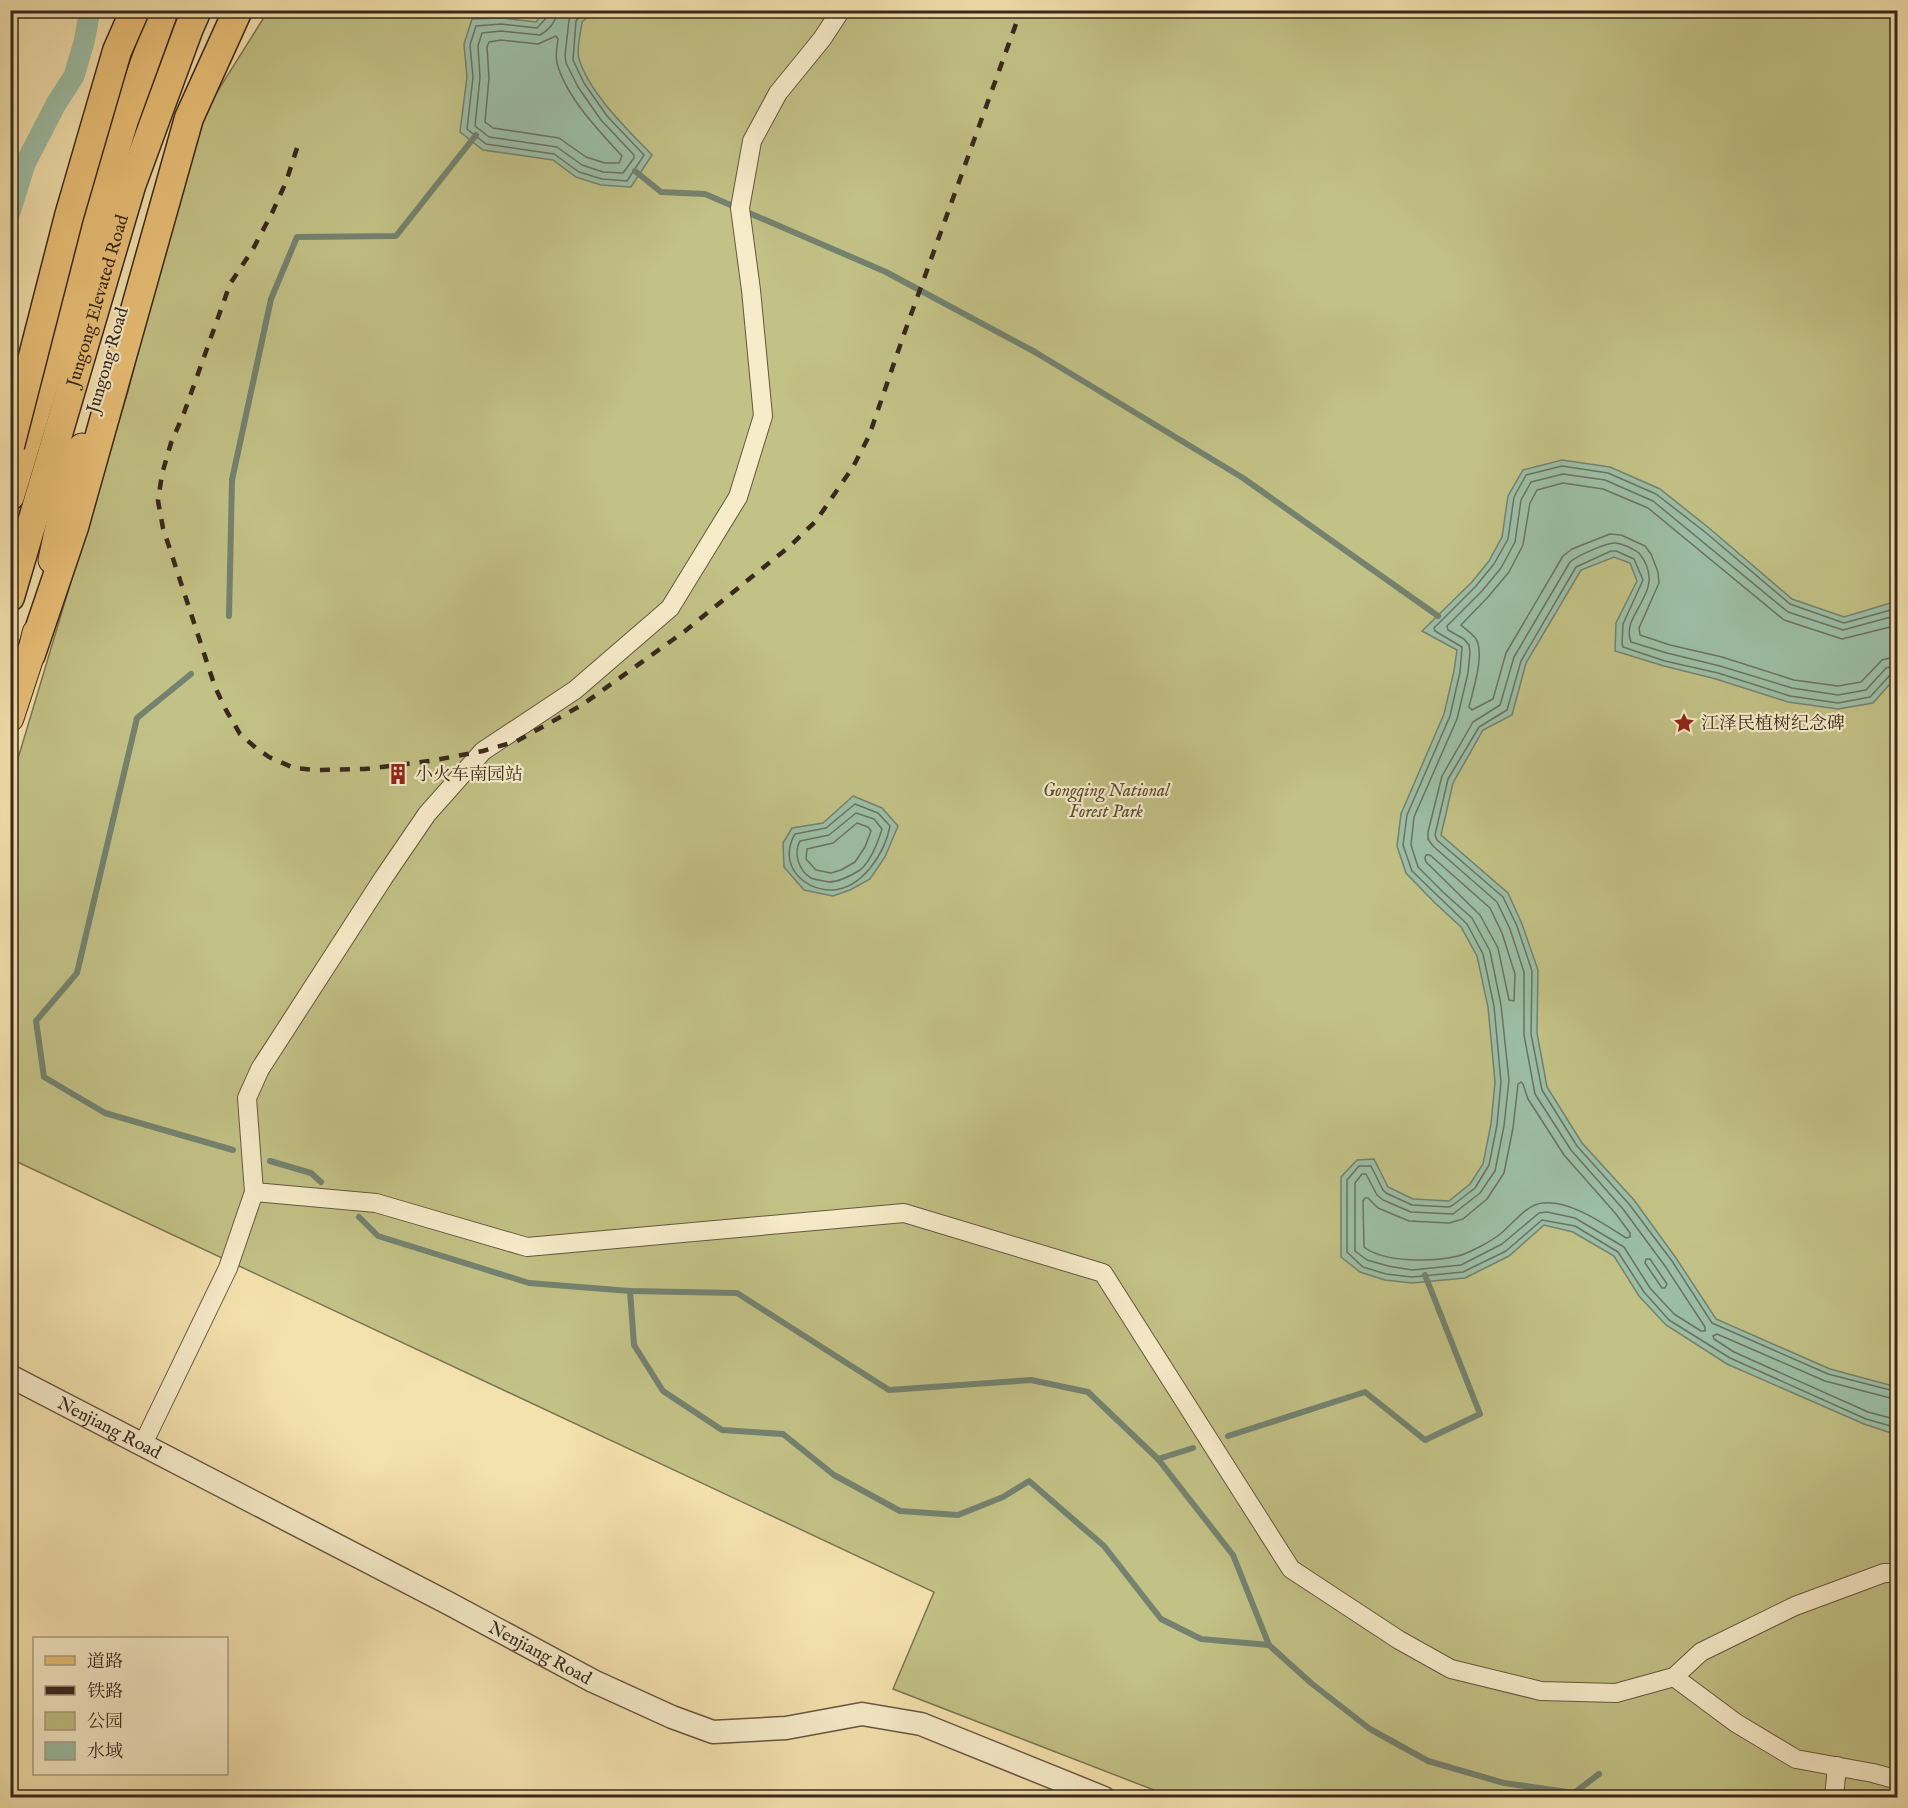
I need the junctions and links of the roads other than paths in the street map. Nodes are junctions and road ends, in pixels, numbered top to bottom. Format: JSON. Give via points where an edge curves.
{"nodes":[{"id":1,"x":135,"y":10,"type":"edge"},
{"id":2,"x":141,"y":10,"type":"edge"},
{"id":3,"x":164,"y":10,"type":"edge"},
{"id":4,"x":197,"y":10,"type":"edge"},
{"id":5,"x":229,"y":10,"type":"edge"},
{"id":6,"x":238,"y":10,"type":"edge"},
{"id":7,"x":841,"y":10,"type":"edge"},
{"id":8,"x":10,"y":407,"type":"edge"},
{"id":9,"x":10,"y":446,"type":"edge"},
{"id":10,"x":10,"y":496,"type":"edge"},
{"id":11,"x":10,"y":597,"type":"edge"},
{"id":12,"x":32,"y":654,"type":"junction"},
{"id":13,"x":10,"y":718,"type":"edge"},
{"id":14,"x":254,"y":1192,"type":"junction"},
{"id":15,"x":10,"y":1376,"type":"edge"},
{"id":16,"x":142,"y":1446,"type":"junction"},
{"id":17,"x":1898,"y":1573,"type":"edge"},
{"id":18,"x":1674,"y":1677,"type":"junction"},
{"id":19,"x":1837,"y":1766,"type":"junction"},
{"id":20,"x":1898,"y":1780,"type":"edge"},
{"id":21,"x":1104,"y":1797,"type":"edge"},
{"id":22,"x":1834,"y":1797,"type":"edge"}],
"edges":[{"from":1,"to":9,"type":"highway","bridge":true,"via":[[117,51]]},
{"from":2,"to":8,"type":"main road"},
{"from":3,"to":10,"type":"highway","name":"Jungong Elevated Road","via":[[124,120]]},
{"from":4,"to":11,"type":"highway","name":"Jungong Elevated Road","via":[[130,186]]},
{"from":5,"to":12,"type":"main road","name":"Jungong Road","via":[[177,120],[61,518]]},
{"from":6,"to":12,"type":"highway","via":[[189,118],[74,527]]},
{"from":7,"to":14,"type":"street","via":[[778,93],[752,141],[740,208],[763,416],[738,498],[670,608],[575,690],[483,751],[427,814],[260,1068],[247,1098]]},
{"from":12,"to":13,"type":"main road","name":"Jungong Road"},
{"from":14,"to":16,"type":"street","via":[[228,1268]]},
{"from":14,"to":18,"type":"street","via":[[376,1203],[527,1247],[904,1213],[1103,1273],[1291,1569],[1451,1669],[1541,1691],[1616,1693]]},
{"from":15,"to":16,"type":"street","name":"Nenjiang Road"},
{"from":16,"to":21,"type":"street","name":"Nenjiang Road","via":[[593,1681],[713,1732],[786,1728],[862,1714],[921,1724]]},
{"from":17,"to":18,"type":"street","via":[[1884,1573],[1795,1606],[1701,1652]]},
{"from":18,"to":19,"type":"street","via":[[1736,1723],[1796,1759]]},
{"from":19,"to":20,"type":"street"},
{"from":19,"to":22,"type":"street"}]}
